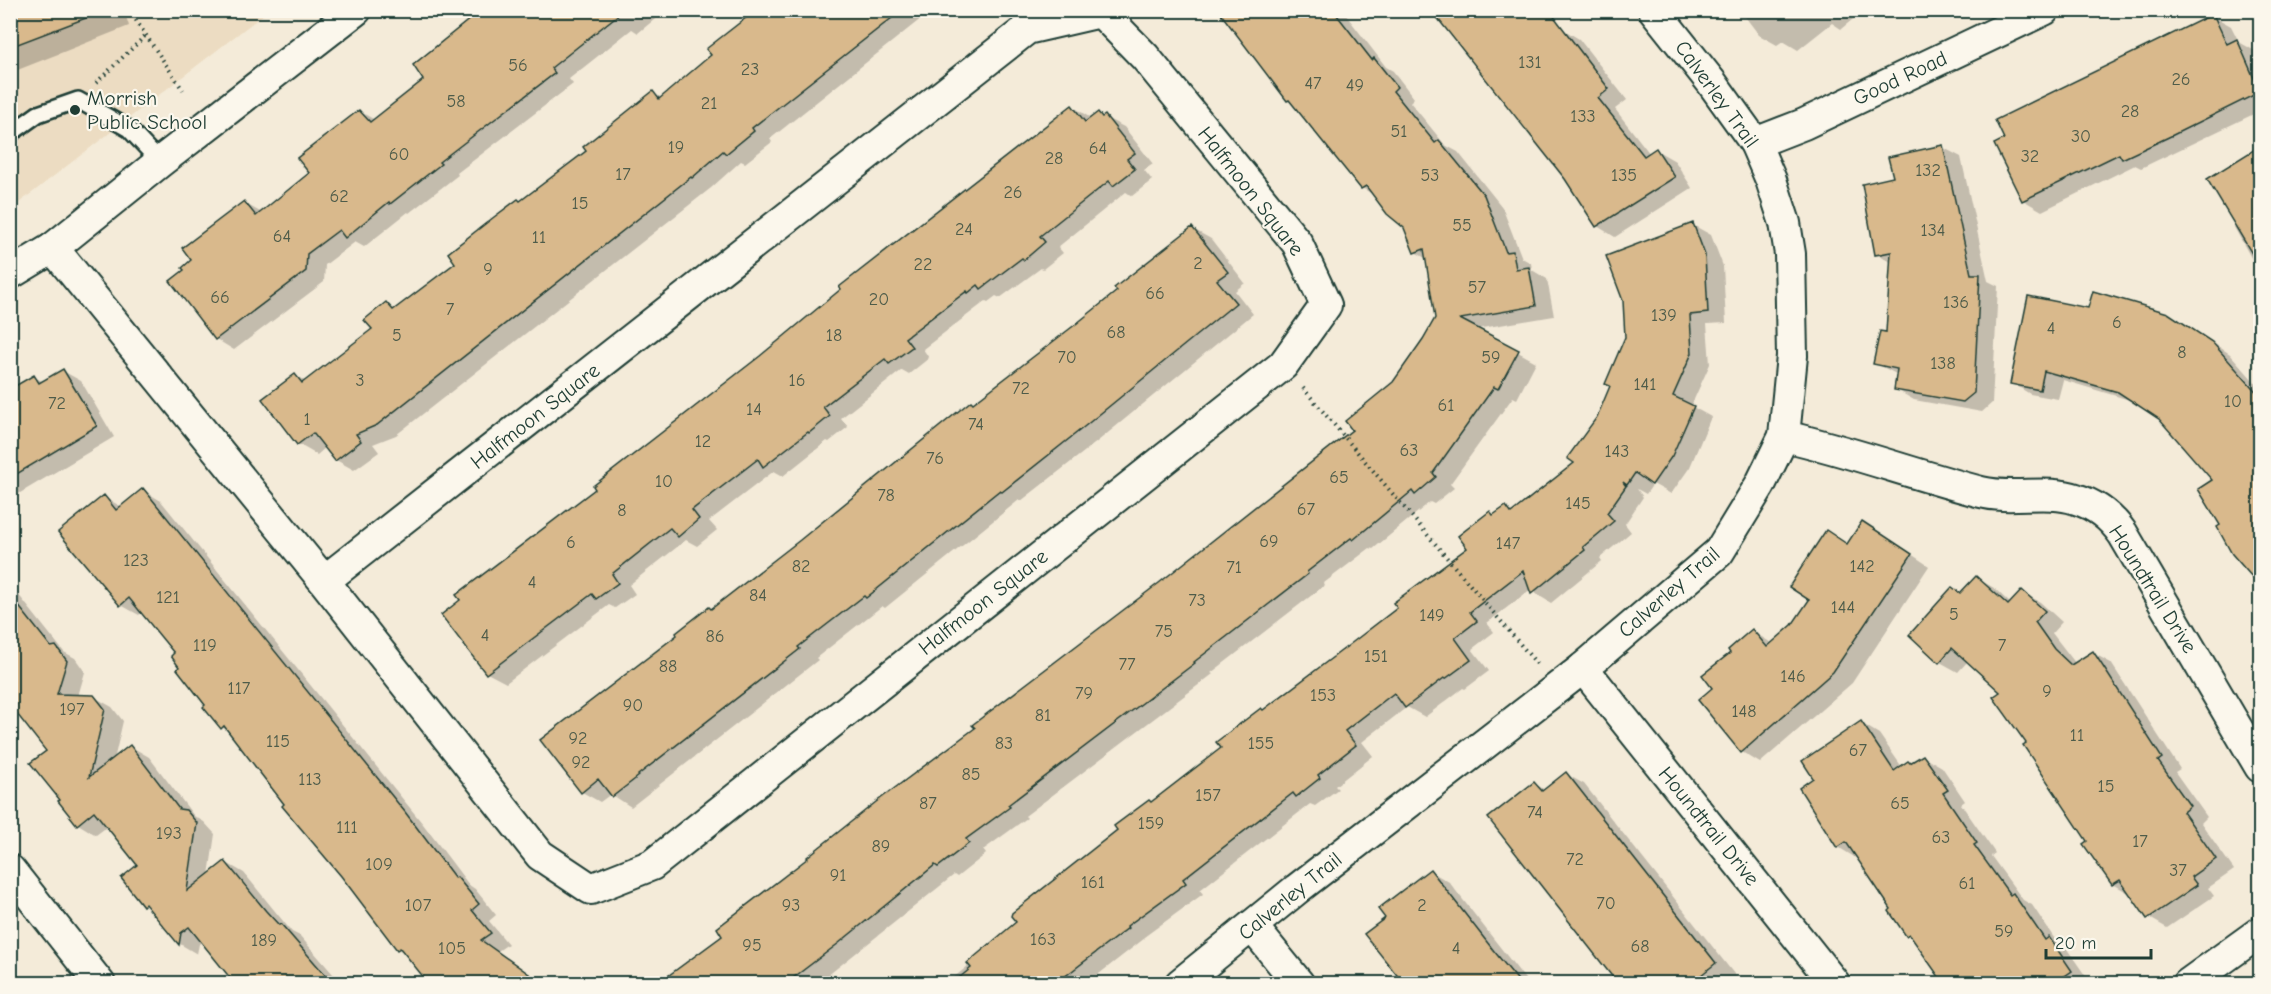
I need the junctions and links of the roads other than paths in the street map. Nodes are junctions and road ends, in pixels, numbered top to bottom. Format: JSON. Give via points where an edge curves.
{"nodes":[{"id":1,"x":356,"y":10,"type":"edge"},
{"id":2,"x":1654,"y":10,"type":"edge"},
{"id":3,"x":2044,"y":10,"type":"edge"},
{"id":4,"x":10,"y":134,"type":"edge"},
{"id":5,"x":1755,"y":143,"type":"junction"},
{"id":6,"x":160,"y":162,"type":"junction"},
{"id":7,"x":53,"y":248,"type":"junction"},
{"id":8,"x":10,"y":274,"type":"edge"},
{"id":9,"x":1784,"y":436,"type":"junction"},
{"id":10,"x":324,"y":581,"type":"junction"},
{"id":11,"x":1583,"y":668,"type":"junction"},
{"id":12,"x":2260,"y":766,"type":"edge"},
{"id":13,"x":10,"y":870,"type":"edge"},
{"id":14,"x":1252,"y":926,"type":"junction"},
{"id":15,"x":2260,"y":932,"type":"edge"},
{"id":16,"x":100,"y":984,"type":"edge"},
{"id":17,"x":1180,"y":984,"type":"edge"},
{"id":18,"x":1299,"y":984,"type":"edge"},
{"id":19,"x":1835,"y":984,"type":"edge"},
{"id":20,"x":2188,"y":984,"type":"edge"}],
"edges":[{"from":1,"to":6,"type":"street"},
{"from":2,"to":5,"type":"street","name":"Calverley Trail"},
{"from":3,"to":5,"type":"street","name":"Good Road","via":[[1804,124]]},
{"from":4,"to":6,"type":"lane","via":[[38,114],[78,100],[129,129]]},
{"from":5,"to":9,"type":"street","name":"Calverley Trail","via":[[1785,223],[1790,254],[1792,356]]},
{"from":6,"to":7,"type":"street"},
{"from":7,"to":8,"type":"street"},
{"from":7,"to":10,"type":"street","name":"Halfmoon Square"},
{"from":9,"to":11,"type":"street","name":"Calverley Trail","via":[[1760,485],[1719,552]]},
{"from":9,"to":12,"type":"street","name":"Houndtrail Drive","via":[[1984,493],[2074,498],[2093,505],[2114,521],[2123,534]]},
{"from":10,"to":10,"type":"street","name":"Halfmoon Square","via":[[540,855],[591,888],[652,865],[1283,365],[1326,305],[1297,243],[1145,57],[1101,12],[1027,29]]},
{"from":11,"to":14,"type":"street","name":"Calverley Trail"},
{"from":11,"to":19,"type":"street","name":"Houndtrail Drive"},
{"from":13,"to":16,"type":"street"},
{"from":14,"to":17,"type":"street","name":"Calverley Trail"},
{"from":14,"to":18,"type":"street"},
{"from":15,"to":20,"type":"street"}]}
